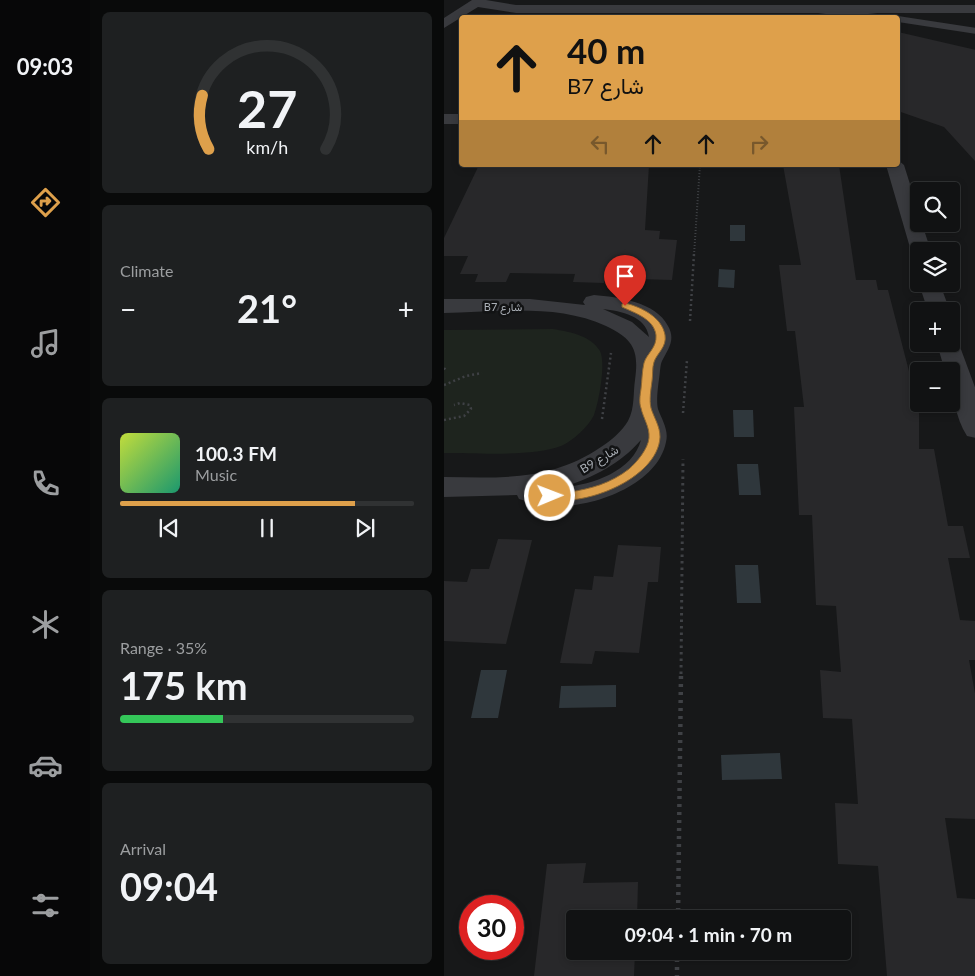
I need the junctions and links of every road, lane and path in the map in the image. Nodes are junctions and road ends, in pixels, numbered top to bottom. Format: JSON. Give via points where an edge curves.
{"nodes":[{"id":1,"x":478,"y":1,"type":"edge"},
{"id":2,"x":800,"y":9,"type":"junction"},
{"id":3,"x":975,"y":9,"type":"edge"},
{"id":4,"x":858,"y":15,"type":"edge"},
{"id":5,"x":900,"y":19,"type":"edge"},
{"id":6,"x":444,"y":24,"type":"edge"},
{"id":7,"x":975,"y":31,"type":"edge"},
{"id":8,"x":444,"y":119,"type":"edge"},
{"id":9,"x":459,"y":119,"type":"edge"},
{"id":10,"x":700,"y":167,"type":"edge"},
{"id":11,"x":896,"y":167,"type":"edge"},
{"id":12,"x":918,"y":242,"type":"edge"},
{"id":13,"x":444,"y":306,"type":"edge"},
{"id":14,"x":689,"y":330,"type":"dead end"},
{"id":15,"x":612,"y":352,"type":"dead end"},
{"id":16,"x":951,"y":352,"type":"edge"},
{"id":17,"x":687,"y":359,"type":"dead end"},
{"id":18,"x":444,"y":368,"type":"edge"},
{"id":19,"x":447,"y":372,"type":"dead end"},
{"id":20,"x":482,"y":372,"type":"dead end"},
{"id":21,"x":444,"y":385,"type":"edge"},
{"id":22,"x":454,"y":405,"type":"dead end"},
{"id":23,"x":645,"y":407,"type":"joint"},
{"id":24,"x":444,"y":420,"type":"edge"},
{"id":25,"x":683,"y":421,"type":"dead end"},
{"id":26,"x":600,"y":428,"type":"dead end"},
{"id":27,"x":975,"y":430,"type":"edge"},
{"id":28,"x":683,"y":451,"type":"dead end"},
{"id":29,"x":444,"y":487,"type":"edge"},
{"id":30,"x":678,"y":910,"type":"edge"},
{"id":31,"x":677,"y":960,"type":"edge"},
{"id":32,"x":677,"y":976,"type":"edge"}],
"edges":[{"from":1,"to":2,"type":"street","via":[[516,9]]},
{"from":1,"to":6,"type":"street"},
{"from":2,"to":3,"type":"street"},
{"from":2,"to":4,"type":"lane"},
{"from":5,"to":7,"type":"lane"},
{"from":8,"to":9,"type":"street"},
{"from":10,"to":14,"type":"path"},
{"from":11,"to":12,"type":"street"},
{"from":13,"to":23,"type":"street","name":"B7 شارع","via":[[562,307],[598,314],[620,324],[646,349],[649,361]]},
{"from":15,"to":26,"type":"path"},
{"from":16,"to":27,"type":"street"},
{"from":17,"to":25,"type":"path"},
{"from":18,"to":19,"type":"path"},
{"from":20,"to":21,"type":"path"},
{"from":22,"to":24,"type":"path","via":[[465,404],[471,409],[464,416]]},
{"from":23,"to":29,"type":"street","name":"B9 شارع","via":[[652,422],[654,438],[648,455],[634,471],[614,484],[590,493],[563,497],[511,487]]},
{"from":28,"to":30,"type":"path"},
{"from":31,"to":32,"type":"path"}]}
